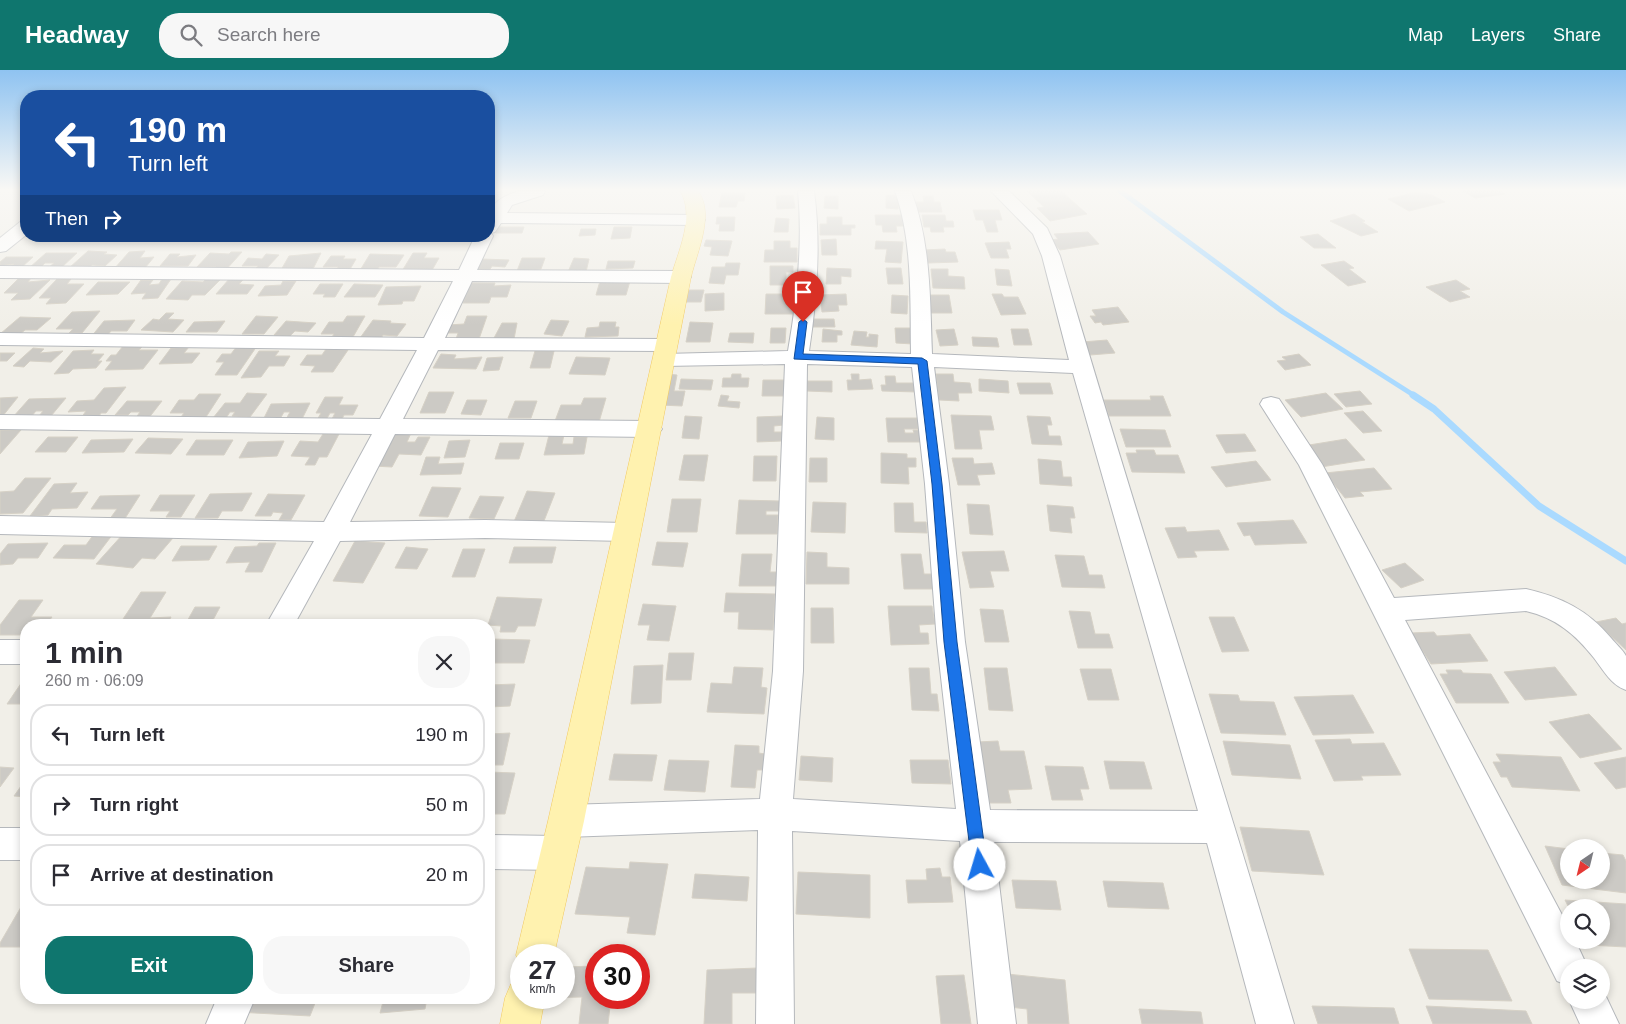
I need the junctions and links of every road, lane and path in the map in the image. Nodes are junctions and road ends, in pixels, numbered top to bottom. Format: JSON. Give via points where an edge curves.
{"nodes":[{"id":1,"x":9,"y":236,"type":"edge"},
{"id":2,"x":692,"y":236,"type":"edge"},
{"id":3,"x":808,"y":236,"type":"edge"},
{"id":4,"x":913,"y":236,"type":"edge"},
{"id":5,"x":1041,"y":236,"type":"edge"},
{"id":6,"x":481,"y":242,"type":"edge"},
{"id":7,"x":0,"y":247,"type":"edge"},
{"id":8,"x":0,"y":272,"type":"edge"},
{"id":9,"x":465,"y":276,"type":"junction"},
{"id":10,"x":681,"y":277,"type":"junction"},
{"id":11,"x":0,"y":339,"type":"edge"},
{"id":12,"x":430,"y":345,"type":"junction"},
{"id":13,"x":665,"y":352,"type":"junction"},
{"id":14,"x":798,"y":357,"type":"junction"},
{"id":15,"x":922,"y":361,"type":"junction"},
{"id":16,"x":1081,"y":367,"type":"junction"},
{"id":17,"x":1271,"y":404,"type":"dead end"},
{"id":18,"x":0,"y":422,"type":"edge"},
{"id":19,"x":387,"y":426,"type":"junction"},
{"id":20,"x":650,"y":429,"type":"junction"},
{"id":21,"x":0,"y":526,"type":"edge"},
{"id":22,"x":332,"y":532,"type":"junction"},
{"id":23,"x":626,"y":532,"type":"junction"},
{"id":24,"x":1385,"y":610,"type":"junction"},
{"id":25,"x":283,"y":619,"type":"edge"},
{"id":26,"x":0,"y":652,"type":"edge"},
{"id":27,"x":20,"y":652,"type":"edge"},
{"id":28,"x":1626,"y":678,"type":"edge"},
{"id":29,"x":774,"y":814,"type":"junction"},
{"id":30,"x":975,"y":826,"type":"junction"},
{"id":31,"x":1219,"y":827,"type":"junction"},
{"id":32,"x":562,"y":837,"type":"junction"},
{"id":33,"x":0,"y":844,"type":"edge"},
{"id":34,"x":20,"y":844,"type":"edge"},
{"id":35,"x":495,"y":851,"type":"edge"},
{"id":36,"x":538,"y":944,"type":"edge"},
{"id":37,"x":1565,"y":959,"type":"edge"},
{"id":38,"x":233,"y":1004,"type":"edge"},
{"id":39,"x":523,"y":1009,"type":"edge"},
{"id":40,"x":1592,"y":1009,"type":"edge"},
{"id":41,"x":225,"y":1024,"type":"edge"},
{"id":42,"x":520,"y":1024,"type":"edge"},
{"id":43,"x":775,"y":1024,"type":"edge"},
{"id":44,"x":997,"y":1024,"type":"edge"},
{"id":45,"x":1275,"y":1024,"type":"edge"},
{"id":46,"x":1600,"y":1024,"type":"edge"}],
"edges":[{"from":1,"to":7,"type":"street"},
{"from":2,"to":10,"type":"main road"},
{"from":3,"to":14,"type":"street"},
{"from":4,"to":15,"type":"street","via":[[919,277]]},
{"from":5,"to":16,"type":"street","via":[[1047,244]]},
{"from":6,"to":9,"type":"street"},
{"from":8,"to":9,"type":"street"},
{"from":9,"to":10,"type":"street"},
{"from":9,"to":12,"type":"street"},
{"from":10,"to":13,"type":"main road"},
{"from":11,"to":12,"type":"street"},
{"from":12,"to":13,"type":"street"},
{"from":12,"to":19,"type":"street"},
{"from":13,"to":14,"type":"street","via":[[739,360]]},
{"from":13,"to":20,"type":"main road"},
{"from":14,"to":15,"type":"street"},
{"from":14,"to":29,"type":"street","via":[[795,369],[796,436],[788,671]]},
{"from":15,"to":16,"type":"street"},
{"from":15,"to":30,"type":"street","via":[[951,642]]},
{"from":16,"to":31,"type":"street"},
{"from":17,"to":24,"type":"street","via":[[1310,464]]},
{"from":18,"to":19,"type":"street"},
{"from":19,"to":20,"type":"street"},
{"from":19,"to":22,"type":"street"},
{"from":20,"to":23,"type":"main road"},
{"from":21,"to":22,"type":"street"},
{"from":22,"to":23,"type":"street","via":[[485,529]]},
{"from":22,"to":25,"type":"street"},
{"from":23,"to":32,"type":"main road"},
{"from":24,"to":28,"type":"street","via":[[1526,600],[1547,603],[1572,615],[1596,639]]},
{"from":24,"to":37,"type":"street"},
{"from":26,"to":27,"type":"street"},
{"from":29,"to":30,"type":"street"},
{"from":29,"to":32,"type":"street"},
{"from":29,"to":43,"type":"street"},
{"from":30,"to":31,"type":"street"},
{"from":30,"to":44,"type":"street"},
{"from":31,"to":45,"type":"street"},
{"from":32,"to":35,"type":"street"},
{"from":32,"to":36,"type":"main road"},
{"from":33,"to":34,"type":"street"},
{"from":38,"to":41,"type":"street"},
{"from":39,"to":42,"type":"main road"},
{"from":40,"to":46,"type":"street"}]}
